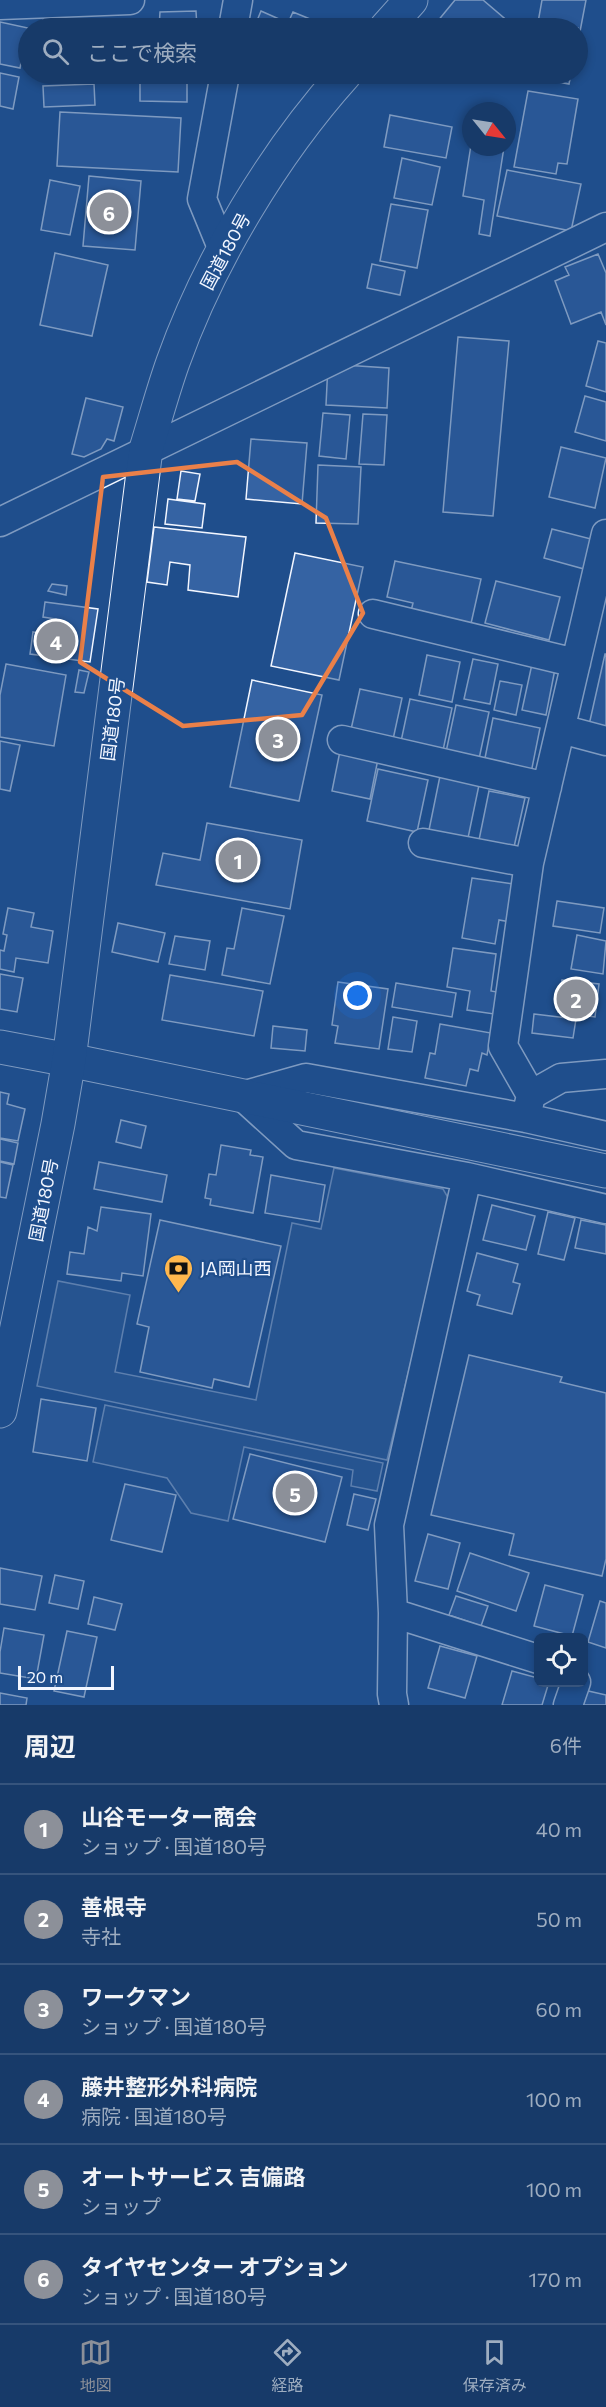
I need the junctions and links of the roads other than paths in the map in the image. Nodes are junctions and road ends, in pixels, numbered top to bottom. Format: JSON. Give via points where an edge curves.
{"nodes":[{"id":1,"x":130,"y":0,"type":"edge"},
{"id":2,"x":238,"y":0,"type":"edge"},
{"id":3,"x":411,"y":0,"type":"edge"},
{"id":4,"x":0,"y":5,"type":"edge"},
{"id":5,"x":235,"y":18,"type":"edge"},
{"id":6,"x":395,"y":18,"type":"edge"},
{"id":7,"x":223,"y":84,"type":"edge"},
{"id":8,"x":337,"y":84,"type":"edge"},
{"id":9,"x":606,"y":227,"type":"edge"},
{"id":10,"x":223,"y":250,"type":"junction"},
{"id":11,"x":146,"y":449,"type":"junction"},
{"id":12,"x":0,"y":522,"type":"edge"},
{"id":13,"x":606,"y":534,"type":"edge"},
{"id":14,"x":373,"y":614,"type":"dead end"},
{"id":15,"x":576,"y":663,"type":"junction"},
{"id":16,"x":561,"y":729,"type":"junction"},
{"id":17,"x":342,"y":740,"type":"dead end"},
{"id":18,"x":606,"y":741,"type":"edge"},
{"id":19,"x":547,"y":787,"type":"junction"},
{"id":20,"x":423,"y":843,"type":"dead end"},
{"id":21,"x":529,"y":863,"type":"junction"},
{"id":22,"x":0,"y":1047,"type":"edge"},
{"id":23,"x":69,"y":1060,"type":"junction"},
{"id":24,"x":606,"y":1074,"type":"edge"},
{"id":25,"x":242,"y":1096,"type":"junction"},
{"id":26,"x":528,"y":1107,"type":"junction"},
{"id":27,"x":606,"y":1136,"type":"edge"},
{"id":28,"x":606,"y":1171,"type":"edge"},
{"id":29,"x":467,"y":1177,"type":"junction"},
{"id":30,"x":606,"y":1209,"type":"edge"},
{"id":31,"x":7,"y":1343,"type":"edge"},
{"id":32,"x":0,"y":1411,"type":"edge"},
{"id":33,"x":393,"y":1613,"type":"junction"},
{"id":34,"x":534,"y":1658,"type":"edge"},
{"id":35,"x":575,"y":1687,"type":"edge"},
{"id":36,"x":394,"y":1705,"type":"edge"},
{"id":37,"x":568,"y":1705,"type":"edge"}],
"edges":[{"from":1,"to":4,"type":"street"},
{"from":2,"to":5,"type":"street"},
{"from":3,"to":6,"type":"main road"},
{"from":7,"to":10,"type":"street","via":[[202,199]]},
{"from":8,"to":10,"type":"main road","name":"国道180号","via":[[293,137]]},
{"from":9,"to":11,"type":"street"},
{"from":10,"to":11,"type":"main road","name":"国道180号","via":[[174,361]]},
{"from":11,"to":12,"type":"street"},
{"from":11,"to":23,"type":"main road","name":"国道180号"},
{"from":13,"to":15,"type":"street"},
{"from":14,"to":15,"type":"street"},
{"from":15,"to":16,"type":"street"},
{"from":16,"to":18,"type":"street"},
{"from":16,"to":19,"type":"street"},
{"from":17,"to":19,"type":"street"},
{"from":19,"to":21,"type":"street"},
{"from":20,"to":21,"type":"street"},
{"from":21,"to":26,"type":"street","via":[[503,1046]]},
{"from":22,"to":23,"type":"main road"},
{"from":23,"to":25,"type":"main road"},
{"from":23,"to":31,"type":"main road","name":"国道180号"},
{"from":24,"to":26,"type":"street","via":[[561,1078]]},
{"from":25,"to":26,"type":"street","via":[[306,1078]]},
{"from":25,"to":28,"type":"main road"},
{"from":25,"to":29,"type":"street","via":[[296,1145]]},
{"from":26,"to":27,"type":"street"},
{"from":29,"to":30,"type":"street"},
{"from":29,"to":33,"type":"street","via":[[389,1525]]},
{"from":31,"to":32,"type":"main road","name":"国道180号"},
{"from":33,"to":34,"type":"street"},
{"from":33,"to":36,"type":"street"},
{"from":35,"to":37,"type":"street"}]}
